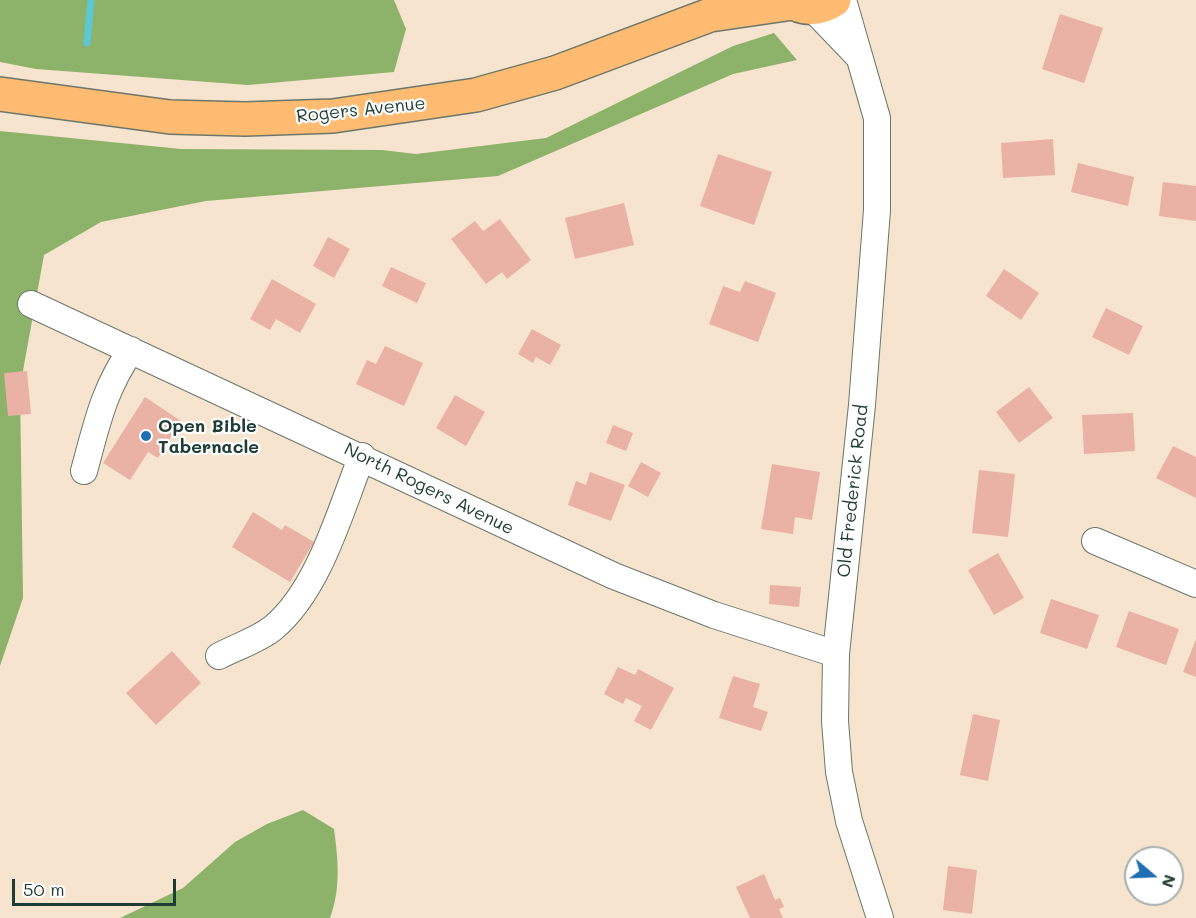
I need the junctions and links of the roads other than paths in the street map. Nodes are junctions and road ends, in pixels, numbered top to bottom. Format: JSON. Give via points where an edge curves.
{"nodes":[{"id":1,"x":814,"y":2,"type":"edge"},
{"id":2,"x":719,"y":7,"type":"edge"},
{"id":3,"x":0,"y":93,"type":"edge"},
{"id":4,"x":31,"y":304,"type":"dead end"},
{"id":5,"x":131,"y":350,"type":"junction"},
{"id":6,"x":362,"y":456,"type":"junction"},
{"id":7,"x":84,"y":471,"type":"dead end"},
{"id":8,"x":1095,"y":541,"type":"dead end"},
{"id":9,"x":1196,"y":584,"type":"edge"},
{"id":10,"x":836,"y":654,"type":"junction"},
{"id":11,"x":219,"y":656,"type":"dead end"},
{"id":12,"x":880,"y":918,"type":"edge"}],
"edges":[{"from":1,"to":2,"type":"main road","name":"Rogers Avenue"},
{"from":1,"to":10,"type":"street","name":"Old Frederick Road","via":[[862,61],[877,118],[877,210]]},
{"from":2,"to":3,"type":"main road","name":"Rogers Avenue","via":[[555,73],[476,95],[333,116],[170,117]]},
{"from":4,"to":5,"type":"street","name":"North Rogers Avenue"},
{"from":5,"to":6,"type":"street","name":"North Rogers Avenue"},
{"from":5,"to":7,"type":"street","via":[[113,376],[103,400]]},
{"from":6,"to":10,"type":"street","name":"North Rogers Avenue","via":[[614,576],[714,615]]},
{"from":6,"to":11,"type":"street","via":[[313,576],[296,606],[272,629]]},
{"from":8,"to":9,"type":"street"},
{"from":10,"to":12,"type":"street","name":"Old Frederick Road","via":[[839,772],[849,822]]}]}
